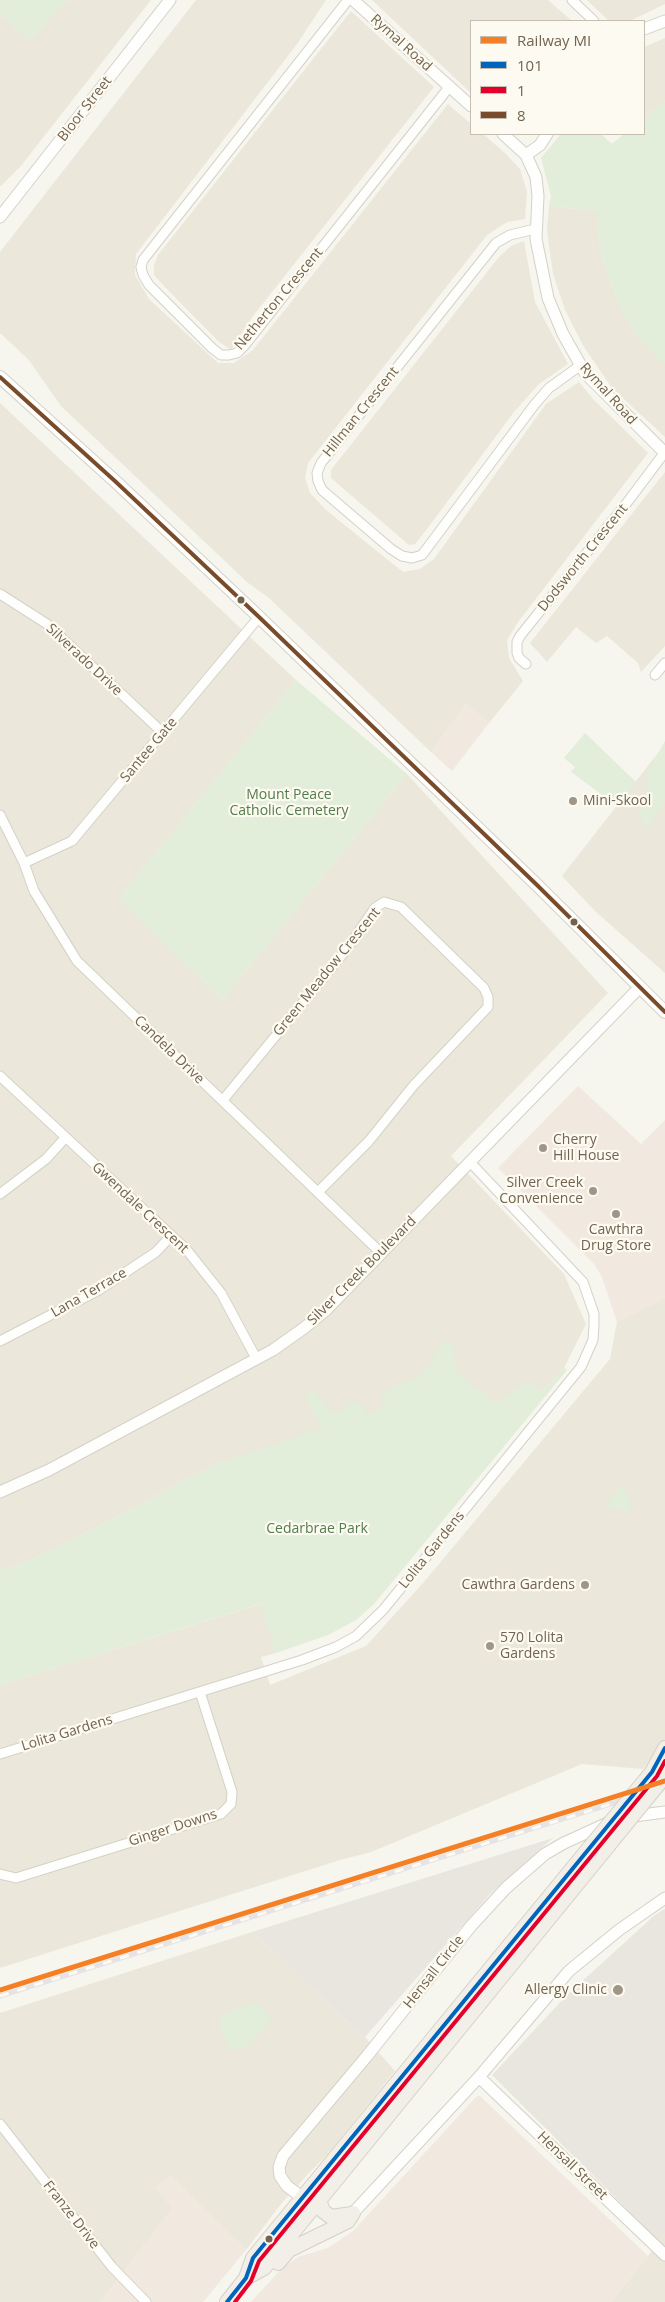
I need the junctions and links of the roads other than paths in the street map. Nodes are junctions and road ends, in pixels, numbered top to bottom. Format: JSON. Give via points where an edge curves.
{"nodes":[{"id":1,"x":170,"y":0,"type":"edge"},
{"id":2,"x":348,"y":0,"type":"edge"},
{"id":3,"x":353,"y":0,"type":"edge"},
{"id":4,"x":572,"y":0,"type":"edge"},
{"id":5,"x":593,"y":20,"type":"edge"},
{"id":6,"x":665,"y":20,"type":"edge"},
{"id":7,"x":645,"y":29,"type":"edge"},
{"id":8,"x":450,"y":86,"type":"junction"},
{"id":9,"x":470,"y":105,"type":"edge"},
{"id":10,"x":504,"y":135,"type":"edge"},
{"id":11,"x":547,"y":135,"type":"edge"},
{"id":12,"x":526,"y":155,"type":"junction"},
{"id":13,"x":0,"y":217,"type":"edge"},
{"id":14,"x":534,"y":229,"type":"junction"},
{"id":15,"x":581,"y":365,"type":"junction"},
{"id":16,"x":0,"y":377,"type":"edge"},
{"id":17,"x":665,"y":452,"type":"edge"},
{"id":18,"x":0,"y":594,"type":"edge"},
{"id":19,"x":259,"y":617,"type":"junction"},
{"id":20,"x":665,"y":662,"type":"edge"},
{"id":21,"x":526,"y":664,"type":"dead end"},
{"id":22,"x":655,"y":674,"type":"dead end"},
{"id":23,"x":163,"y":733,"type":"junction"},
{"id":24,"x":0,"y":815,"type":"edge"},
{"id":25,"x":24,"y":863,"type":"junction"},
{"id":26,"x":639,"y":988,"type":"junction"},
{"id":27,"x":665,"y":1012,"type":"edge"},
{"id":28,"x":0,"y":1076,"type":"edge"},
{"id":29,"x":223,"y":1100,"type":"junction"},
{"id":30,"x":65,"y":1138,"type":"junction"},
{"id":31,"x":470,"y":1162,"type":"junction"},
{"id":32,"x":318,"y":1192,"type":"junction"},
{"id":33,"x":0,"y":1194,"type":"edge"},
{"id":34,"x":171,"y":1236,"type":"junction"},
{"id":35,"x":381,"y":1253,"type":"junction"},
{"id":36,"x":0,"y":1341,"type":"edge"},
{"id":37,"x":256,"y":1358,"type":"junction"},
{"id":38,"x":0,"y":1492,"type":"edge"},
{"id":39,"x":200,"y":1692,"type":"junction"},
{"id":40,"x":665,"y":1748,"type":"edge"},
{"id":41,"x":0,"y":1754,"type":"edge"},
{"id":42,"x":659,"y":1774,"type":"edge"},
{"id":43,"x":665,"y":1812,"type":"edge"},
{"id":44,"x":0,"y":1874,"type":"edge"},
{"id":45,"x":665,"y":1898,"type":"edge"},
{"id":46,"x":479,"y":2077,"type":"junction"},
{"id":47,"x":0,"y":2124,"type":"edge"},
{"id":48,"x":321,"y":2196,"type":"junction"},
{"id":49,"x":303,"y":2198,"type":"junction"},
{"id":50,"x":353,"y":2214,"type":"junction"},
{"id":51,"x":665,"y":2255,"type":"edge"},
{"id":52,"x":264,"y":2268,"type":"junction"},
{"id":53,"x":246,"y":2278,"type":"junction"},
{"id":54,"x":146,"y":2302,"type":"edge"},
{"id":55,"x":227,"y":2302,"type":"edge"}],
"edges":[{"from":1,"to":13,"type":"street","name":"Bloor Street"},
{"from":2,"to":8,"type":"street","name":"Netherton Crescent","via":[[143,260],[141,267],[149,284],[212,348],[221,355],[229,355],[244,346]]},
{"from":3,"to":8,"type":"street","name":"Rymal Road"},
{"from":4,"to":5,"type":"street"},
{"from":6,"to":7,"type":"street"},
{"from":8,"to":9,"type":"street","name":"Rymal Road"},
{"from":10,"to":12,"type":"street","name":"Rymal Road"},
{"from":11,"to":12,"type":"street"},
{"from":12,"to":14,"type":"street","name":"Rymal Road","via":[[536,177]]},
{"from":14,"to":15,"type":"street","name":"Rymal Road","via":[[548,298]]},
{"from":14,"to":15,"type":"street","name":"Hillman Crescent","via":[[510,235],[496,243],[321,463],[317,473],[322,490],[391,549],[412,558],[422,555],[535,404],[549,388]]},
{"from":15,"to":17,"type":"street","name":"Rymal Road","via":[[592,380]]},
{"from":16,"to":19,"type":"main road"},
{"from":17,"to":21,"type":"street","name":"Dodsworth Crescent","via":[[520,636],[517,653]]},
{"from":18,"to":23,"type":"street","name":"Silverado Drive","via":[[47,624]]},
{"from":19,"to":23,"type":"street","name":"Santee Gate"},
{"from":19,"to":26,"type":"main road"},
{"from":20,"to":22,"type":"street"},
{"from":23,"to":25,"type":"street","name":"Santee Gate","via":[[72,841]]},
{"from":24,"to":25,"type":"street","name":"Candela Drive"},
{"from":25,"to":29,"type":"street","name":"Candela Drive","via":[[34,890],[77,961]]},
{"from":26,"to":27,"type":"main road"},
{"from":26,"to":31,"type":"street","name":"Silver Creek Boulevard"},
{"from":28,"to":30,"type":"street","name":"Gwendale Crescent"},
{"from":29,"to":32,"type":"street","name":"Candela Drive"},
{"from":29,"to":32,"type":"street","name":"Green Meadow Crescent","via":[[346,950],[376,908],[384,902],[401,907],[484,988],[488,1006],[414,1085],[369,1141]]},
{"from":30,"to":33,"type":"street","via":[[46,1159]]},
{"from":30,"to":34,"type":"street","name":"Gwendale Crescent"},
{"from":31,"to":35,"type":"street","name":"Silver Creek Boulevard"},
{"from":31,"to":39,"type":"street","name":"Lolita Gardens","via":[[583,1282],[594,1314],[593,1340],[585,1360],[383,1610],[356,1636],[302,1660]]},
{"from":32,"to":35,"type":"street","name":"Candela Drive"},
{"from":34,"to":36,"type":"street","name":"Lana Terrace","via":[[156,1252],[99,1290]]},
{"from":34,"to":37,"type":"street","name":"Gwendale Crescent","via":[[186,1249],[221,1293]]},
{"from":35,"to":37,"type":"street","name":"Silver Creek Boulevard","via":[[326,1310],[273,1350]]},
{"from":37,"to":38,"type":"street","name":"Silver Creek Boulevard","via":[[49,1470]]},
{"from":39,"to":41,"type":"street","name":"Lolita Gardens"},
{"from":39,"to":44,"type":"street","name":"Ginger Downs","via":[[232,1792],[231,1804],[221,1814],[16,1878]]},
{"from":40,"to":42,"type":"main road"},
{"from":42,"to":48,"type":"main road","bridge":true,"via":[[608,1846]]},
{"from":42,"to":49,"type":"main road","bridge":true,"via":[[590,1847]]},
{"from":43,"to":49,"type":"street","name":"Hensall Circle","via":[[618,1818],[564,1843],[545,1854],[481,1914],[283,2156],[280,2176]]},
{"from":45,"to":46,"type":"street","via":[[618,1930],[569,1971]]},
{"from":46,"to":50,"type":"street"},
{"from":46,"to":51,"type":"street","name":"Hensall Street"},
{"from":47,"to":54,"type":"street","name":"Franze Drive","via":[[112,2267]]},
{"from":48,"to":50,"type":"main road","via":[[320,2203],[331,2217]]},
{"from":48,"to":52,"type":"main road"},
{"from":49,"to":53,"type":"main road","via":[[253,2258]]},
{"from":50,"to":52,"type":"main road","via":[[348,2221],[289,2250],[274,2266]]},
{"from":52,"to":53,"type":"main road"},
{"from":53,"to":55,"type":"main road"}]}
